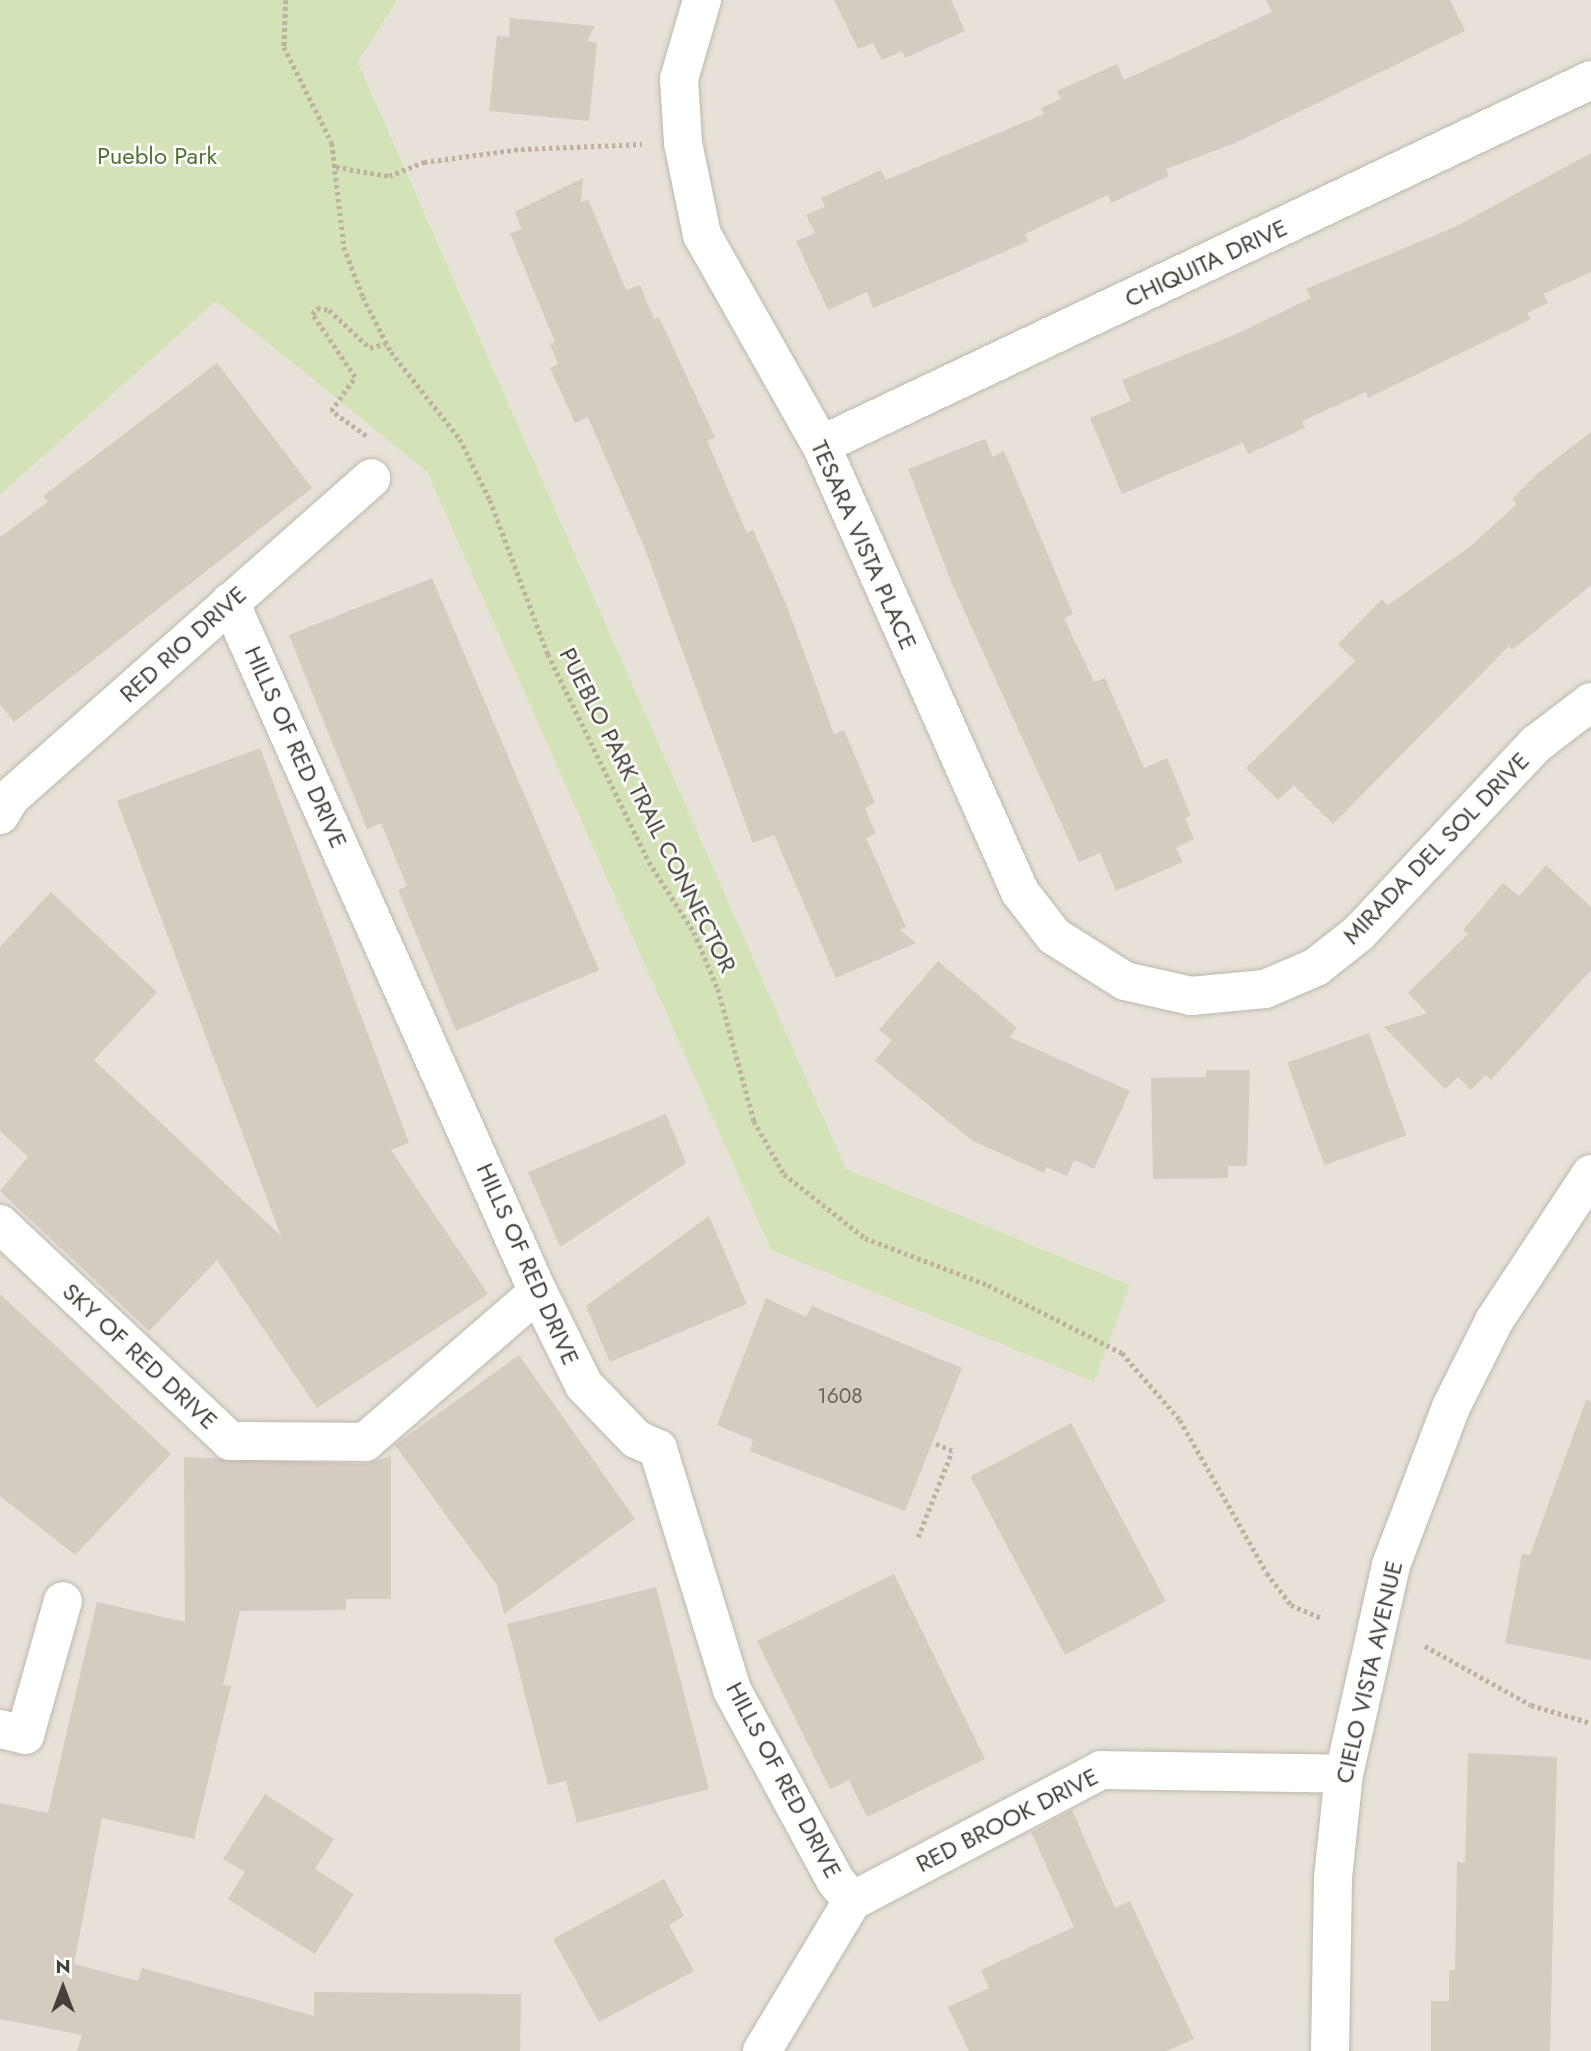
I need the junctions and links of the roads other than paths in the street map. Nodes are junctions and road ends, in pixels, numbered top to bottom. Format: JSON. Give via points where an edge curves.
{"nodes":[{"id":1,"x":701,"y":1,"type":"edge"},
{"id":2,"x":1591,"y":80,"type":"edge"},
{"id":3,"x":821,"y":445,"type":"junction"},
{"id":4,"x":370,"y":478,"type":"dead end"},
{"id":5,"x":230,"y":602,"type":"junction"},
{"id":6,"x":1591,"y":702,"type":"edge"},
{"id":7,"x":0,"y":815,"type":"edge"},
{"id":8,"x":1191,"y":996,"type":"joint"},
{"id":9,"x":1591,"y":1174,"type":"edge"},
{"id":10,"x":0,"y":1224,"type":"edge"},
{"id":11,"x":538,"y":1292,"type":"junction"},
{"id":12,"x":63,"y":1601,"type":"dead end"},
{"id":13,"x":0,"y":1728,"type":"edge"},
{"id":14,"x":1344,"y":1774,"type":"junction"},
{"id":15,"x":852,"y":1900,"type":"junction"},
{"id":16,"x":762,"y":2051,"type":"edge"},
{"id":17,"x":1330,"y":2051,"type":"edge"}],
"edges":[{"from":1,"to":3,"type":"street","name":"TESARA VISTA PLACE","via":[[679,79],[683,143],[702,235]]},
{"from":2,"to":3,"type":"street","name":"CHIQUITA DRIVE"},
{"from":3,"to":8,"type":"street","name":"TESARA VISTA PLACE","via":[[1020,892],[1055,936],[1125,981]]},
{"from":4,"to":5,"type":"street","name":"RED RIO DRIVE"},
{"from":5,"to":7,"type":"street","name":"RED RIO DRIVE","via":[[11,797]]},
{"from":5,"to":11,"type":"street","name":"HILLS OF RED DRIVE"},
{"from":6,"to":8,"type":"street","name":"MIRADA DEL SOL DRIVE","via":[[1536,744],[1359,933],[1316,967],[1265,989]]},
{"from":9,"to":14,"type":"street","name":"CIELO VISTA AVENUE","via":[[1542,1241],[1451,1407],[1391,1565]]},
{"from":10,"to":11,"type":"street","name":"SKY OF RED DRIVE","via":[[230,1441],[365,1442]]},
{"from":11,"to":15,"type":"street","name":"HILLS OF RED DRIVE","via":[[584,1385],[636,1439],[658,1449],[732,1690],[835,1880]]},
{"from":12,"to":13,"type":"street","via":[[25,1735]]},
{"from":14,"to":15,"type":"street","name":"RED BROOK DRIVE","via":[[1101,1770]]},
{"from":14,"to":17,"type":"street","name":"CIELO VISTA AVENUE","via":[[1332,1892]]},
{"from":15,"to":16,"type":"street"}]}
